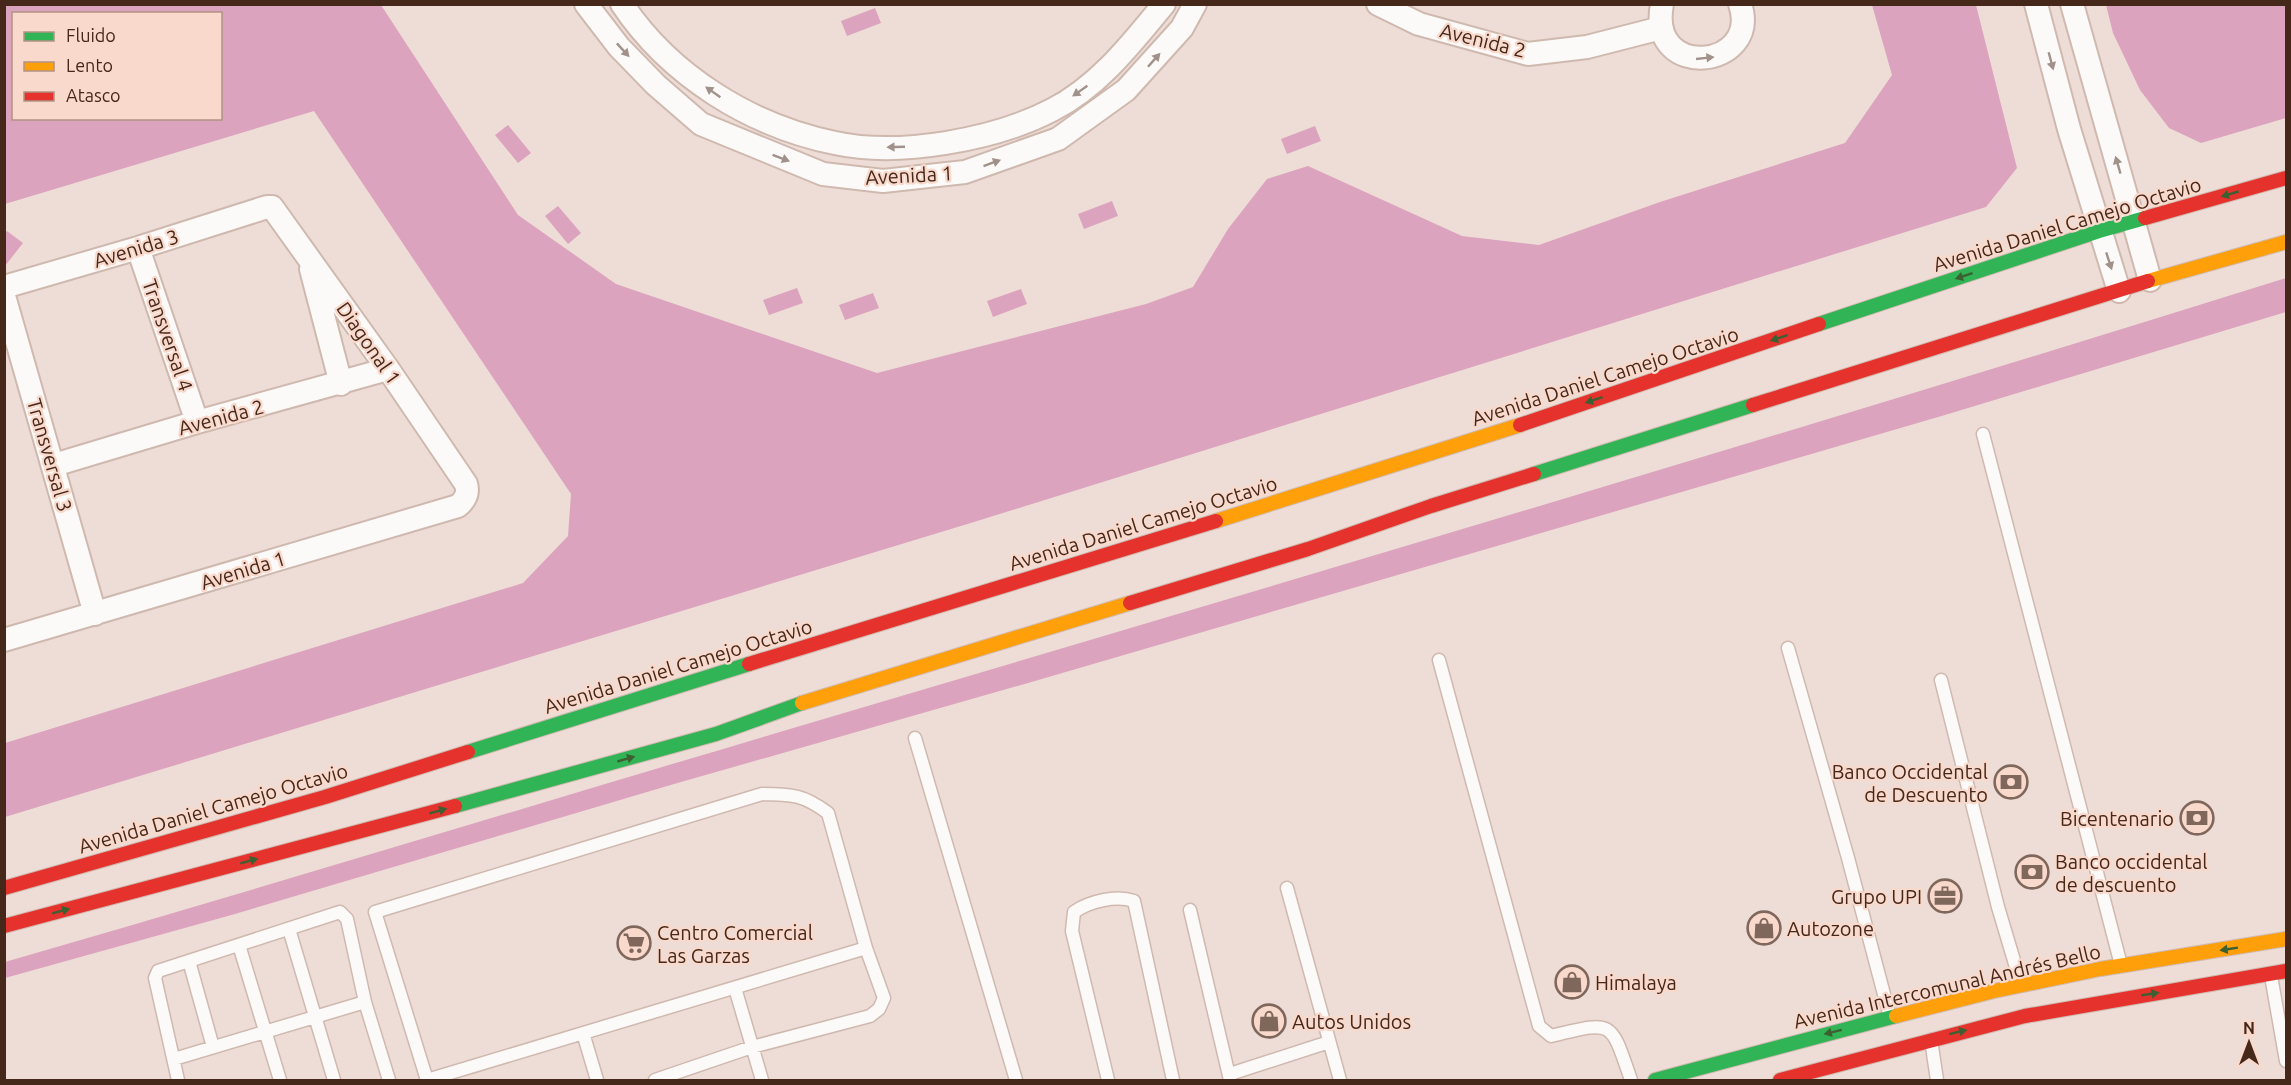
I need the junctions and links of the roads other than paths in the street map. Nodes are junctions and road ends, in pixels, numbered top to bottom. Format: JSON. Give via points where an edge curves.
{"nodes":[{"id":1,"x":586,"y":4,"type":"edge"},
{"id":2,"x":622,"y":4,"type":"edge"},
{"id":3,"x":1164,"y":4,"type":"edge"},
{"id":4,"x":1195,"y":4,"type":"edge"},
{"id":5,"x":1378,"y":4,"type":"edge"},
{"id":6,"x":1662,"y":4,"type":"edge"},
{"id":7,"x":1740,"y":4,"type":"edge"},
{"id":8,"x":2036,"y":4,"type":"edge"},
{"id":9,"x":2072,"y":4,"type":"edge"},
{"id":10,"x":1661,"y":28,"type":"junction"},
{"id":11,"x":2286,"y":178,"type":"edge"},
{"id":12,"x":267,"y":207,"type":"joint"},
{"id":13,"x":2133,"y":221,"type":"junction"},
{"id":14,"x":2099,"y":231,"type":"junction"},
{"id":15,"x":2286,"y":242,"type":"edge"},
{"id":16,"x":138,"y":248,"type":"junction"},
{"id":17,"x":308,"y":255,"type":"junction"},
{"id":18,"x":2150,"y":280,"type":"junction"},
{"id":19,"x":4,"y":287,"type":"edge"},
{"id":20,"x":2118,"y":291,"type":"junction"},
{"id":21,"x":4,"y":296,"type":"edge"},
{"id":22,"x":388,"y":369,"type":"junction"},
{"id":23,"x":341,"y":384,"type":"junction"},
{"id":24,"x":197,"y":422,"type":"junction"},
{"id":25,"x":1983,"y":434,"type":"dead end"},
{"id":26,"x":54,"y":465,"type":"junction"},
{"id":27,"x":466,"y":484,"type":"joint"},
{"id":28,"x":95,"y":614,"type":"junction"},
{"id":29,"x":4,"y":640,"type":"edge"},
{"id":30,"x":1788,"y":648,"type":"dead end"},
{"id":31,"x":1440,"y":660,"type":"dead end"},
{"id":32,"x":1941,"y":680,"type":"dead end"},
{"id":33,"x":915,"y":738,"type":"dead end"},
{"id":34,"x":4,"y":888,"type":"edge"},
{"id":35,"x":1287,"y":888,"type":"dead end"},
{"id":36,"x":1190,"y":910,"type":"dead end"},
{"id":37,"x":4,"y":926,"type":"edge"},
{"id":38,"x":289,"y":929,"type":"junction"},
{"id":39,"x":2286,"y":939,"type":"edge"},
{"id":40,"x":238,"y":945,"type":"junction"},
{"id":41,"x":866,"y":948,"type":"junction"},
{"id":42,"x":189,"y":961,"type":"junction"},
{"id":43,"x":2121,"y":966,"type":"junction"},
{"id":44,"x":2286,"y":971,"type":"edge"},
{"id":45,"x":2271,"y":974,"type":"junction"},
{"id":46,"x":2021,"y":985,"type":"junction"},
{"id":47,"x":735,"y":988,"type":"junction"},
{"id":48,"x":365,"y":1002,"type":"junction"},
{"id":49,"x":315,"y":1016,"type":"junction"},
{"id":50,"x":1890,"y":1018,"type":"junction"},
{"id":51,"x":265,"y":1031,"type":"junction"},
{"id":52,"x":583,"y":1033,"type":"junction"},
{"id":53,"x":1931,"y":1039,"type":"junction"},
{"id":54,"x":1329,"y":1042,"type":"junction"},
{"id":55,"x":213,"y":1047,"type":"junction"},
{"id":56,"x":752,"y":1047,"type":"junction"},
{"id":57,"x":174,"y":1059,"type":"junction"},
{"id":58,"x":2286,"y":1060,"type":"edge"},
{"id":59,"x":1842,"y":1064,"type":"junction"},
{"id":60,"x":1230,"y":1077,"type":"edge"},
{"id":61,"x":178,"y":1080,"type":"edge"},
{"id":62,"x":280,"y":1080,"type":"edge"},
{"id":63,"x":334,"y":1080,"type":"edge"},
{"id":64,"x":389,"y":1080,"type":"edge"},
{"id":65,"x":427,"y":1080,"type":"edge"},
{"id":66,"x":597,"y":1080,"type":"edge"},
{"id":67,"x":655,"y":1080,"type":"edge"},
{"id":68,"x":762,"y":1080,"type":"edge"},
{"id":69,"x":1016,"y":1080,"type":"edge"},
{"id":70,"x":1108,"y":1080,"type":"edge"},
{"id":71,"x":1173,"y":1080,"type":"edge"},
{"id":72,"x":1340,"y":1080,"type":"edge"},
{"id":73,"x":1631,"y":1080,"type":"edge"},
{"id":74,"x":1655,"y":1080,"type":"edge"},
{"id":75,"x":1780,"y":1080,"type":"edge"},
{"id":76,"x":1845,"y":1080,"type":"edge"},
{"id":77,"x":1937,"y":1080,"type":"edge"}],
"edges":[{"from":1,"to":4,"type":"street","name":"Avenida 1","one_way":true,"via":[[619,47],[701,124],[823,174],[883,181],[965,172],[1058,139],[1126,90],[1182,28]]},
{"from":3,"to":2,"type":"street","name":"Avenida 1","one_way":true,"via":[[1093,82],[1054,109],[991,133],[941,144],[892,148],[837,144],[789,131],[731,105],[684,72],[638,28]]},
{"from":5,"to":10,"type":"street","name":"Avenida 2","via":[[1419,24],[1528,54],[1587,47]]},
{"from":6,"to":10,"type":"street"},
{"from":10,"to":7,"type":"street","one_way":true,"via":[[1665,39],[1682,55],[1694,59],[1717,56],[1727,50],[1741,31]]},
{"from":8,"to":14,"type":"street","one_way":true},
{"from":13,"to":9,"type":"street","one_way":true},
{"from":11,"to":13,"type":"main road","name":"Avenida Daniel Camejo Octavio","one_way":true},
{"from":12,"to":16,"type":"street","name":"Avenida 3"},
{"from":12,"to":17,"type":"street","name":"Diagonal 1","via":[[275,210]]},
{"from":13,"to":14,"type":"main road","name":"Avenida Daniel Camejo Octavio"},
{"from":13,"to":18,"type":"street"},
{"from":14,"to":20,"type":"street","one_way":true},
{"from":14,"to":34,"type":"main road","name":"Avenida Daniel Camejo Octavio","one_way":true,"via":[[1429,455],[325,797]]},
{"from":15,"to":18,"type":"main road"},
{"from":16,"to":19,"type":"street","name":"Avenida 3"},
{"from":16,"to":24,"type":"street","name":"Transversal 4"},
{"from":17,"to":22,"type":"street","name":"Diagonal 1"},
{"from":17,"to":23,"type":"street"},
{"from":18,"to":20,"type":"main road"},
{"from":37,"to":20,"type":"main road","one_way":true,"via":[[716,734],[807,701],[1308,549],[1442,503]]},
{"from":21,"to":26,"type":"street","name":"Transversal 3"},
{"from":22,"to":23,"type":"street","name":"Avenida 2"},
{"from":22,"to":27,"type":"street","name":"Diagonal 1"},
{"from":23,"to":24,"type":"street","name":"Avenida 2"},
{"from":24,"to":26,"type":"street","name":"Avenida 2"},
{"from":25,"to":43,"type":"lane"},
{"from":26,"to":28,"type":"street","name":"Transversal 3"},
{"from":27,"to":28,"type":"street","name":"Avenida 1","via":[[467,496],[458,506]]},
{"from":28,"to":29,"type":"street","name":"Avenida 1"},
{"from":30,"to":50,"type":"lane"},
{"from":31,"to":73,"type":"lane","via":[[1539,1026],[1551,1036],[1605,1027],[1616,1037]]},
{"from":32,"to":46,"type":"lane"},
{"from":33,"to":69,"type":"lane"},
{"from":35,"to":54,"type":"lane"},
{"from":36,"to":60,"type":"lane"},
{"from":38,"to":40,"type":"lane"},
{"from":38,"to":48,"type":"lane","via":[[340,912],[347,919]]},
{"from":38,"to":49,"type":"lane"},
{"from":39,"to":43,"type":"main road","name":"Avenida Intercomunal Andrés Bello","one_way":true},
{"from":40,"to":42,"type":"lane"},
{"from":40,"to":51,"type":"lane"},
{"from":41,"to":47,"type":"lane"},
{"from":41,"to":56,"type":"lane","via":[[884,998],[879,1009],[870,1016]]},
{"from":41,"to":65,"type":"lane","via":[[828,813],[810,800],[791,794],[762,794],[375,912]]},
{"from":42,"to":55,"type":"lane"},
{"from":42,"to":57,"type":"lane","via":[[160,969],[155,978]]},
{"from":43,"to":46,"type":"main road","name":"Avenida Intercomunal Andrés Bello"},
{"from":44,"to":45,"type":"main road"},
{"from":53,"to":45,"type":"main road","one_way":true,"via":[[2025,1016]]},
{"from":45,"to":58,"type":"lane"},
{"from":46,"to":50,"type":"main road","name":"Avenida Intercomunal Andrés Bello"},
{"from":47,"to":52,"type":"lane"},
{"from":47,"to":56,"type":"lane"},
{"from":48,"to":49,"type":"lane"},
{"from":48,"to":64,"type":"lane"},
{"from":49,"to":51,"type":"lane"},
{"from":49,"to":63,"type":"lane"},
{"from":50,"to":74,"type":"main road","name":"Avenida Intercomunal Andrés Bello","one_way":true},
{"from":51,"to":55,"type":"lane"},
{"from":51,"to":62,"type":"lane"},
{"from":52,"to":65,"type":"lane"},
{"from":52,"to":66,"type":"lane"},
{"from":53,"to":59,"type":"main road"},
{"from":53,"to":77,"type":"lane"},
{"from":54,"to":60,"type":"lane"},
{"from":54,"to":72,"type":"lane"},
{"from":55,"to":57,"type":"lane"},
{"from":56,"to":67,"type":"lane"},
{"from":56,"to":68,"type":"lane"},
{"from":57,"to":61,"type":"lane"},
{"from":59,"to":75,"type":"main road"},
{"from":59,"to":76,"type":"lane"},
{"from":70,"to":71,"type":"lane","via":[[1072,920],[1074,912],[1084,905],[1126,898],[1134,902]]}]}
